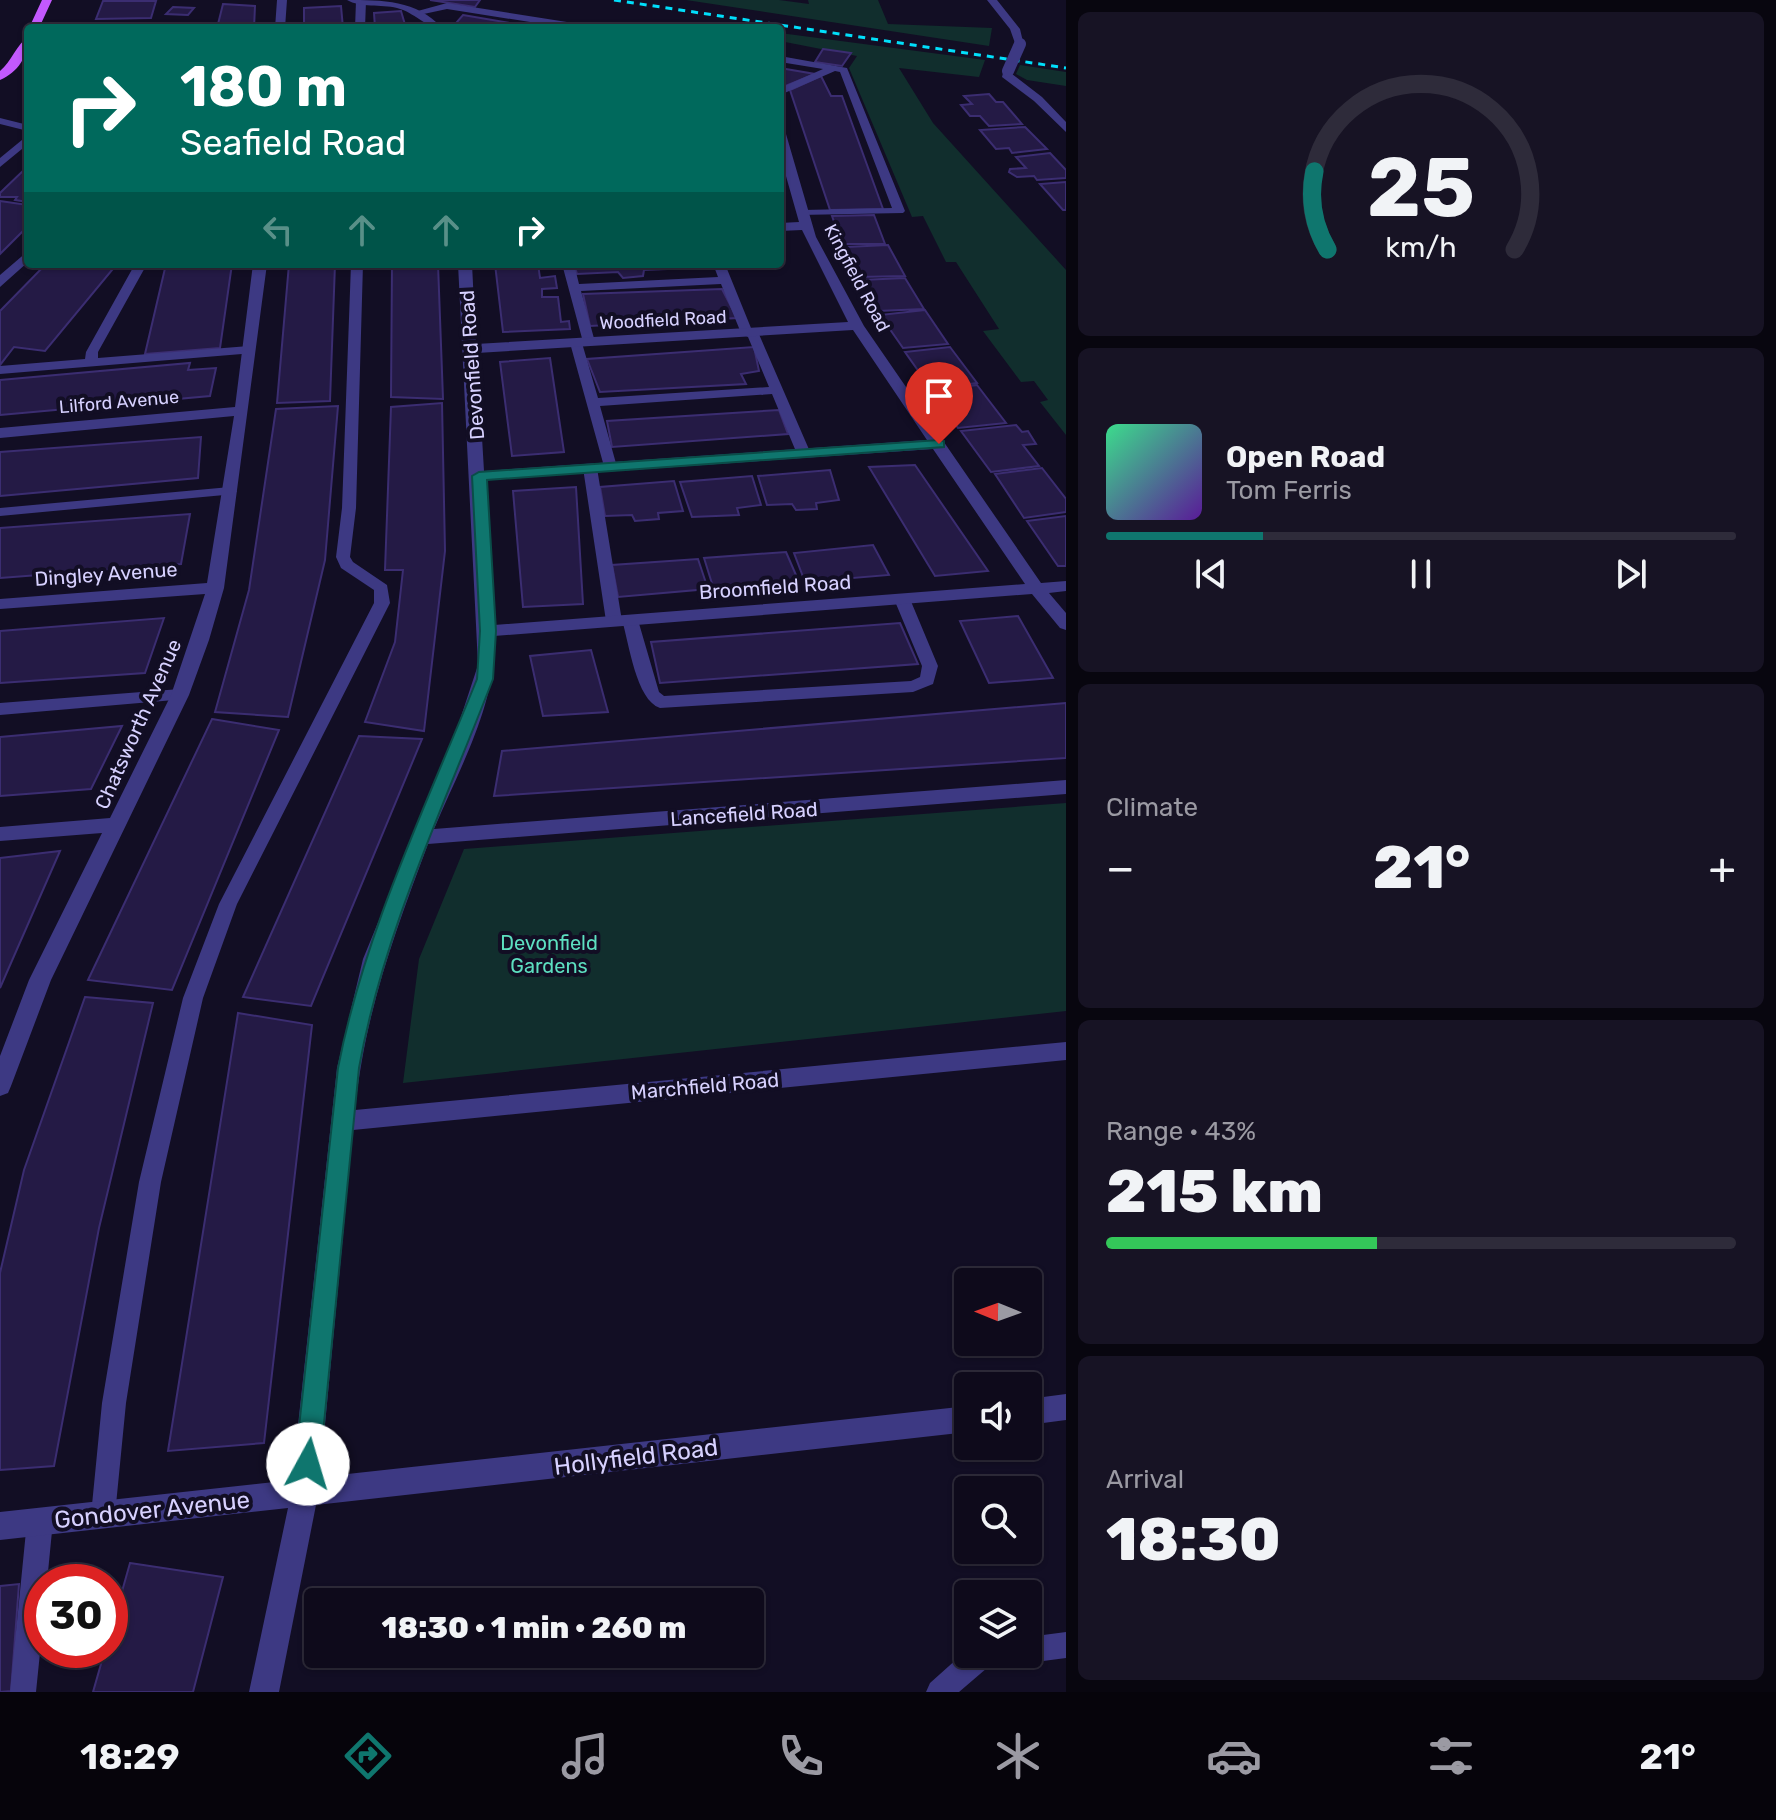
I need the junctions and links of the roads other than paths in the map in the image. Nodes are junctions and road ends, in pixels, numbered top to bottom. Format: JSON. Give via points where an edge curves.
{"nodes":[{"id":1,"x":47,"y":0,"type":"edge"},
{"id":2,"x":282,"y":0,"type":"edge"},
{"id":3,"x":352,"y":0,"type":"edge"},
{"id":4,"x":992,"y":0,"type":"edge"},
{"id":5,"x":361,"y":1,"type":"edge"},
{"id":6,"x":471,"y":9,"type":"junction"},
{"id":7,"x":419,"y":12,"type":"junction"},
{"id":8,"x":576,"y":21,"type":"dead end"},
{"id":9,"x":36,"y":24,"type":"edge"},
{"id":10,"x":280,"y":24,"type":"edge"},
{"id":11,"x":360,"y":24,"type":"edge"},
{"id":12,"x":432,"y":24,"type":"edge"},
{"id":13,"x":562,"y":24,"type":"edge"},
{"id":14,"x":24,"y":48,"type":"edge"},
{"id":15,"x":784,"y":60,"type":"edge"},
{"id":16,"x":835,"y":68,"type":"junction"},
{"id":17,"x":0,"y":77,"type":"edge"},
{"id":18,"x":784,"y":90,"type":"edge"},
{"id":19,"x":0,"y":121,"type":"edge"},
{"id":20,"x":24,"y":127,"type":"edge"},
{"id":21,"x":1066,"y":129,"type":"edge"},
{"id":22,"x":24,"y":142,"type":"edge"},
{"id":23,"x":784,"y":148,"type":"edge"},
{"id":24,"x":0,"y":164,"type":"edge"},
{"id":25,"x":805,"y":219,"type":"junction"},
{"id":26,"x":784,"y":226,"type":"edge"},
{"id":27,"x":24,"y":259,"type":"edge"},
{"id":28,"x":139,"y":268,"type":"edge"},
{"id":29,"x":259,"y":268,"type":"edge"},
{"id":30,"x":357,"y":268,"type":"edge"},
{"id":31,"x":465,"y":268,"type":"edge"},
{"id":32,"x":569,"y":268,"type":"edge"},
{"id":33,"x":721,"y":268,"type":"edge"},
{"id":34,"x":726,"y":280,"type":"junction"},
{"id":35,"x":0,"y":283,"type":"edge"},
{"id":36,"x":575,"y":288,"type":"junction"},
{"id":37,"x":857,"y":326,"type":"junction"},
{"id":38,"x":750,"y":333,"type":"junction"},
{"id":39,"x":583,"y":342,"type":"junction"},
{"id":40,"x":471,"y":349,"type":"junction"},
{"id":41,"x":249,"y":350,"type":"junction"},
{"id":42,"x":91,"y":363,"type":"junction"},
{"id":43,"x":0,"y":370,"type":"edge"},
{"id":44,"x":777,"y":390,"type":"junction"},
{"id":45,"x":593,"y":402,"type":"junction"},
{"id":46,"x":242,"y":411,"type":"junction"},
{"id":47,"x":0,"y":433,"type":"edge"},
{"id":48,"x":939,"y":444,"type":"junction"},
{"id":49,"x":804,"y":454,"type":"junction"},
{"id":50,"x":610,"y":467,"type":"junction"},
{"id":51,"x":590,"y":468,"type":"junction"},
{"id":52,"x":479,"y":476,"type":"junction"},
{"id":53,"x":230,"y":491,"type":"junction"},
{"id":54,"x":0,"y":512,"type":"edge"},
{"id":55,"x":1066,"y":586,"type":"edge"},
{"id":56,"x":215,"y":588,"type":"junction"},
{"id":57,"x":1036,"y":588,"type":"junction"},
{"id":58,"x":902,"y":599,"type":"junction"},
{"id":59,"x":0,"y":604,"type":"edge"},
{"id":60,"x":622,"y":620,"type":"junction"},
{"id":61,"x":1066,"y":624,"type":"edge"},
{"id":62,"x":488,"y":631,"type":"junction"},
{"id":63,"x":180,"y":695,"type":"junction"},
{"id":64,"x":0,"y":709,"type":"edge"},
{"id":65,"x":1066,"y":787,"type":"edge"},
{"id":66,"x":117,"y":825,"type":"junction"},
{"id":67,"x":0,"y":834,"type":"edge"},
{"id":68,"x":421,"y":837,"type":"junction"},
{"id":69,"x":1066,"y":1051,"type":"edge"},
{"id":70,"x":0,"y":1086,"type":"edge"},
{"id":71,"x":343,"y":1121,"type":"junction"},
{"id":72,"x":1066,"y":1407,"type":"edge"},
{"id":73,"x":1042,"y":1410,"type":"edge"},
{"id":74,"x":954,"y":1421,"type":"edge"},
{"id":75,"x":304,"y":1495,"type":"junction"},
{"id":76,"x":103,"y":1515,"type":"junction"},
{"id":77,"x":40,"y":1521,"type":"junction"},
{"id":78,"x":0,"y":1526,"type":"edge"},
{"id":79,"x":1066,"y":1645,"type":"edge"},
{"id":80,"x":1042,"y":1648,"type":"edge"},
{"id":81,"x":966,"y":1668,"type":"edge"},
{"id":82,"x":23,"y":1692,"type":"edge"},
{"id":83,"x":264,"y":1692,"type":"edge"},
{"id":84,"x":939,"y":1692,"type":"edge"}],
"edges":[{"from":1,"to":9,"type":"main road"},
{"from":2,"to":10,"type":"street"},
{"from":3,"to":5,"type":"street"},
{"from":4,"to":21,"type":"street","bridge":true,"via":[[1020,44],[1006,75]]},
{"from":5,"to":7,"type":"street"},
{"from":5,"to":11,"type":"lane"},
{"from":6,"to":7,"type":"lane","via":[[447,6]]},
{"from":6,"to":8,"type":"lane","via":[[509,9]]},
{"from":6,"to":13,"type":"lane"},
{"from":7,"to":12,"type":"street"},
{"from":14,"to":17,"type":"main road"},
{"from":15,"to":16,"type":"lane"},
{"from":16,"to":18,"type":"lane"},
{"from":16,"to":25,"type":"lane","via":[[844,70],[899,211]]},
{"from":19,"to":20,"type":"street"},
{"from":22,"to":24,"type":"lane"},
{"from":23,"to":25,"type":"street","name":"Kingfield Road"},
{"from":25,"to":26,"type":"street"},
{"from":25,"to":37,"type":"street","name":"Kingfield Road"},
{"from":27,"to":35,"type":"street"},
{"from":28,"to":42,"type":"lane","via":[[92,352]]},
{"from":29,"to":41,"type":"street","name":"Chatsworth Avenue"},
{"from":30,"to":76,"type":"lane","via":[[350,500],[343,557],[346,565],[382,588],[382,603],[228,904],[193,998],[148,1196],[114,1403]]},
{"from":31,"to":40,"type":"street","name":"Devonfield Road"},
{"from":32,"to":36,"type":"lane"},
{"from":33,"to":34,"type":"lane"},
{"from":34,"to":36,"type":"lane"},
{"from":34,"to":38,"type":"lane"},
{"from":36,"to":39,"type":"lane"},
{"from":37,"to":38,"type":"street","name":"Woodfield Road"},
{"from":37,"to":48,"type":"street","name":"Kingfield Road"},
{"from":38,"to":39,"type":"street","name":"Woodfield Road"},
{"from":38,"to":44,"type":"lane"},
{"from":39,"to":40,"type":"street","name":"Woodfield Road"},
{"from":39,"to":45,"type":"lane"},
{"from":40,"to":52,"type":"street","name":"Devonfield Road"},
{"from":41,"to":42,"type":"lane"},
{"from":41,"to":46,"type":"street","name":"Chatsworth Avenue"},
{"from":42,"to":43,"type":"lane"},
{"from":44,"to":45,"type":"lane"},
{"from":44,"to":49,"type":"lane"},
{"from":45,"to":50,"type":"lane"},
{"from":46,"to":47,"type":"street","name":"Lilford Avenue"},
{"from":46,"to":53,"type":"street","name":"Chatsworth Avenue"},
{"from":48,"to":49,"type":"street"},
{"from":48,"to":57,"type":"street","name":"Kingfield Road"},
{"from":49,"to":50,"type":"street"},
{"from":50,"to":51,"type":"street"},
{"from":51,"to":52,"type":"street"},
{"from":51,"to":60,"type":"lane"},
{"from":52,"to":62,"type":"street","name":"Devonfield Road"},
{"from":53,"to":54,"type":"lane"},
{"from":53,"to":56,"type":"street","name":"Chatsworth Avenue"},
{"from":55,"to":57,"type":"street","name":"Broomfield Road"},
{"from":56,"to":59,"type":"street","name":"Dingley Avenue"},
{"from":56,"to":63,"type":"street","name":"Chatsworth Avenue"},
{"from":57,"to":58,"type":"street","name":"Broomfield Road"},
{"from":57,"to":61,"type":"street","name":"Kingfield Road"},
{"from":58,"to":60,"type":"street","name":"Broomfield Road"},
{"from":58,"to":60,"type":"lane","via":[[930,666],[927,680],[913,686],[676,704],[660,702],[651,694]]},
{"from":60,"to":62,"type":"street","name":"Broomfield Road"},
{"from":62,"to":68,"type":"street","name":"Devonfield Road","via":[[485,679]]},
{"from":63,"to":64,"type":"lane"},
{"from":63,"to":66,"type":"street","name":"Chatsworth Avenue"},
{"from":65,"to":68,"type":"street","name":"Lancefield Road"},
{"from":66,"to":67,"type":"street"},
{"from":66,"to":70,"type":"street","name":"Chatsworth Avenue","via":[[40,980]]},
{"from":68,"to":71,"type":"street","name":"Devonfield Road","via":[[374,959],[358,1018]]},
{"from":69,"to":71,"type":"street","name":"Marchfield Road"},
{"from":71,"to":75,"type":"street","name":"Devonfield Road"},
{"from":72,"to":73,"type":"street"},
{"from":74,"to":75,"type":"street","name":"Hollyfield Road"},
{"from":75,"to":76,"type":"street","name":"Gondover Avenue"},
{"from":75,"to":83,"type":"street","name":"Devonfield Road"},
{"from":76,"to":77,"type":"street","name":"Gondover Avenue"},
{"from":77,"to":78,"type":"street","name":"Gondover Avenue"},
{"from":77,"to":82,"type":"lane"},
{"from":79,"to":80,"type":"lane"},
{"from":81,"to":84,"type":"lane"}]}
